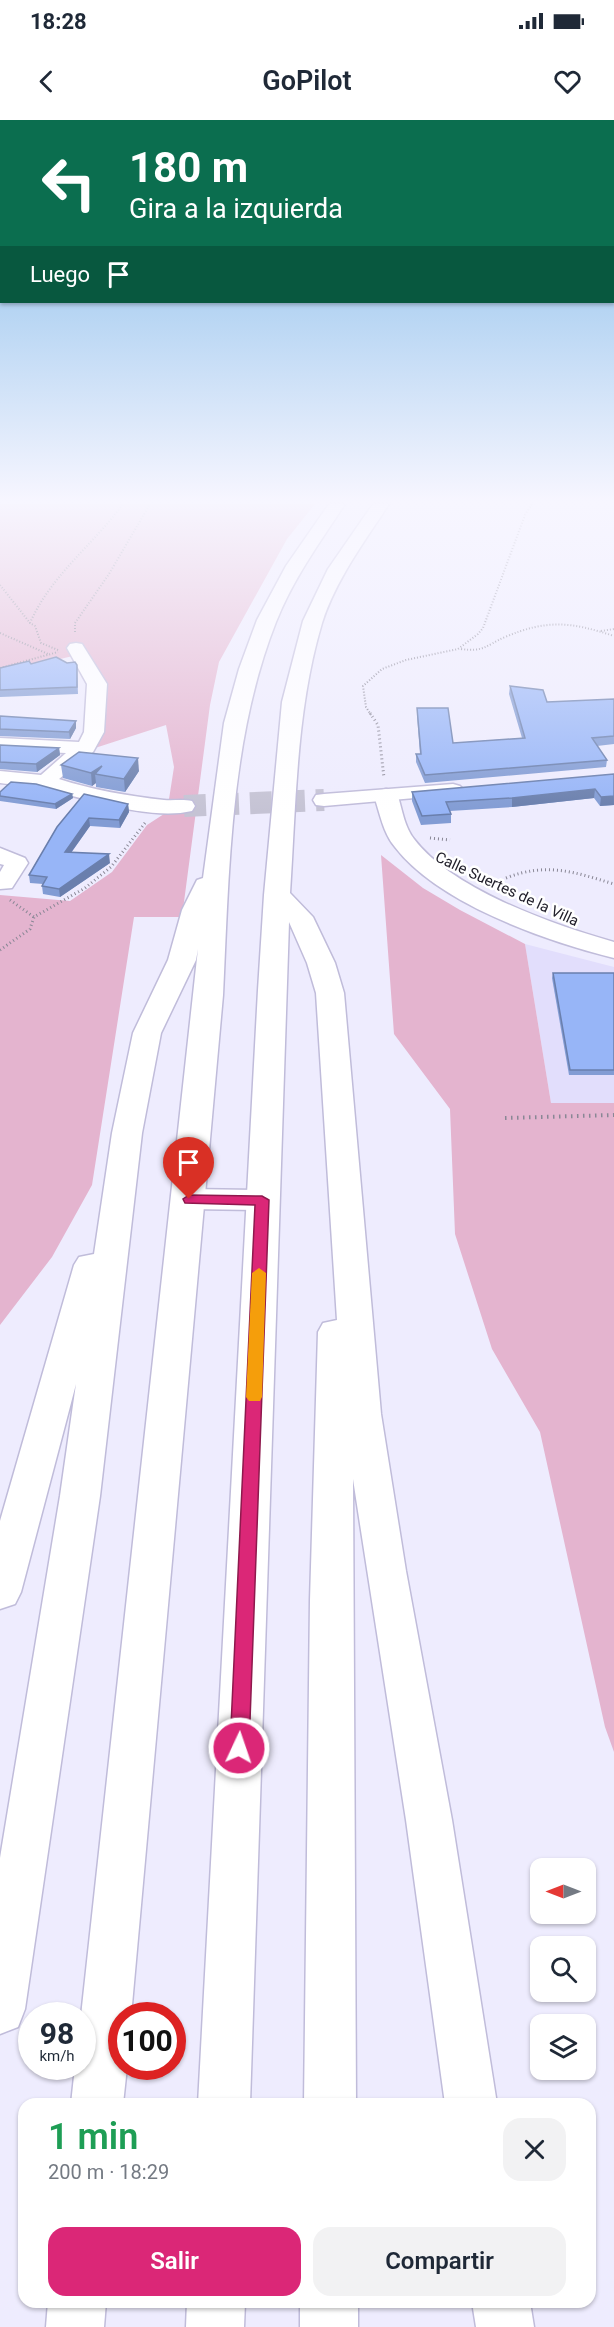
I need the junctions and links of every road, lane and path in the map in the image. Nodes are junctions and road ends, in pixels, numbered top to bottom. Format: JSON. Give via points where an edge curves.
{"nodes":[{"id":1,"x":17,"y":607,"type":"edge"},
{"id":2,"x":37,"y":607,"type":"edge"},
{"id":3,"x":86,"y":607,"type":"edge"},
{"id":4,"x":274,"y":607,"type":"edge"},
{"id":5,"x":319,"y":607,"type":"edge"},
{"id":6,"x":491,"y":607,"type":"edge"},
{"id":7,"x":30,"y":623,"type":"junction"},
{"id":8,"x":614,"y":629,"type":"edge"},
{"id":9,"x":601,"y":632,"type":"junction"},
{"id":10,"x":0,"y":633,"type":"edge"},
{"id":11,"x":614,"y":636,"type":"edge"},
{"id":12,"x":460,"y":648,"type":"junction"},
{"id":13,"x":69,"y":650,"type":"junction"},
{"id":14,"x":48,"y":654,"type":"junction"},
{"id":15,"x":0,"y":668,"type":"edge"},
{"id":16,"x":0,"y":744,"type":"edge"},
{"id":17,"x":86,"y":748,"type":"junction"},
{"id":18,"x":0,"y":777,"type":"edge"},
{"id":19,"x":42,"y":781,"type":"junction"},
{"id":20,"x":468,"y":788,"type":"edge"},
{"id":21,"x":386,"y":796,"type":"junction"},
{"id":22,"x":324,"y":800,"type":"tunnel mouth"},
{"id":23,"x":176,"y":806,"type":"joint"},
{"id":24,"x":402,"y":840,"type":"junction"},
{"id":25,"x":0,"y":855,"type":"edge"},
{"id":26,"x":217,"y":862,"type":"junction"},
{"id":27,"x":506,"y":878,"type":"dead end"},
{"id":28,"x":4,"y":882,"type":"joint"},
{"id":29,"x":614,"y":884,"type":"edge"},
{"id":30,"x":277,"y":895,"type":"junction"},
{"id":31,"x":34,"y":917,"type":"junction"},
{"id":32,"x":614,"y":933,"type":"edge"},
{"id":33,"x":0,"y":950,"type":"edge"},
{"id":34,"x":614,"y":950,"type":"edge"},
{"id":35,"x":338,"y":1101,"type":"junction"},
{"id":36,"x":614,"y":1115,"type":"edge"},
{"id":37,"x":505,"y":1118,"type":"dead end"},
{"id":38,"x":127,"y":1133,"type":"junction"},
{"id":39,"x":189,"y":1199,"type":"junction"},
{"id":40,"x":262,"y":1200,"type":"junction"},
{"id":41,"x":0,"y":1592,"type":"edge"},
{"id":42,"x":0,"y":2009,"type":"edge"},
{"id":43,"x":98,"y":2098,"type":"edge"},
{"id":44,"x":224,"y":2098,"type":"edge"},
{"id":45,"x":330,"y":2098,"type":"edge"},
{"id":46,"x":470,"y":2098,"type":"edge"},
{"id":47,"x":77,"y":2308,"type":"edge"},
{"id":48,"x":216,"y":2308,"type":"edge"},
{"id":49,"x":329,"y":2308,"type":"edge"},
{"id":50,"x":502,"y":2308,"type":"edge"},
{"id":51,"x":75,"y":2327,"type":"edge"},
{"id":52,"x":215,"y":2327,"type":"edge"},
{"id":53,"x":329,"y":2327,"type":"edge"},
{"id":54,"x":505,"y":2327,"type":"edge"}],
"edges":[{"from":1,"to":7,"type":"path"},
{"from":2,"to":7,"type":"path"},
{"from":3,"to":13,"type":"path","via":[[75,623]]},
{"from":4,"to":26,"type":"main road","via":[[249,669],[235,723]]},
{"from":5,"to":30,"type":"main road","via":[[293,702]]},
{"from":6,"to":12,"type":"path","via":[[483,628]]},
{"from":7,"to":13,"type":"path","via":[[41,642]]},
{"from":8,"to":9,"type":"path"},
{"from":9,"to":11,"type":"path"},
{"from":9,"to":12,"type":"path","via":[[568,623],[551,623],[504,637],[478,651]]},
{"from":10,"to":14,"type":"path"},
{"from":12,"to":21,"type":"path","via":[[390,665],[376,671],[363,686],[366,707],[378,725]]},
{"from":13,"to":14,"type":"path"},
{"from":13,"to":17,"type":"street","via":[[97,684],[94,732]]},
{"from":14,"to":15,"type":"path"},
{"from":16,"to":17,"type":"street"},
{"from":17,"to":19,"type":"street"},
{"from":18,"to":19,"type":"street"},
{"from":19,"to":23,"type":"street","via":[[91,796]]},
{"from":20,"to":21,"type":"street"},
{"from":21,"to":22,"type":"street"},
{"from":21,"to":24,"type":"main road","name":"Calle Suertes de la Villa"},
{"from":23,"to":31,"type":"path","via":[[141,826],[111,867],[85,888]]},
{"from":24,"to":32,"type":"main road","name":"Calle Suertes de la Villa","via":[[552,913]]},
{"from":24,"to":34,"type":"main road","name":"Calle Suertes de la Villa","via":[[419,859],[477,897],[553,931]]},
{"from":25,"to":28,"type":"street","via":[[17,863]]},
{"from":26,"to":38,"type":"main road","via":[[195,909],[182,960],[147,1033]]},
{"from":26,"to":39,"type":"main road","via":[[209,995]]},
{"from":27,"to":29,"type":"path","via":[[525,869],[545,868]]},
{"from":28,"to":31,"type":"path","via":[[2,896]]},
{"from":30,"to":35,"type":"main road","via":[[300,917],[330,993]]},
{"from":30,"to":40,"type":"main road"},
{"from":31,"to":33,"type":"path","via":[[30,929]]},
{"from":35,"to":45,"type":"main road","via":[[331,1600]]},
{"from":35,"to":46,"type":"main road","via":[[362,1414]]},
{"from":36,"to":37,"type":"path"},
{"from":38,"to":41,"type":"main road"},
{"from":38,"to":42,"type":"main road","via":[[80,1496]]},
{"from":39,"to":40,"type":"street"},
{"from":39,"to":43,"type":"main road"},
{"from":40,"to":44,"type":"main road"},
{"from":47,"to":51,"type":"main road"},
{"from":48,"to":52,"type":"main road"},
{"from":49,"to":53,"type":"main road"},
{"from":50,"to":54,"type":"main road"}]}
